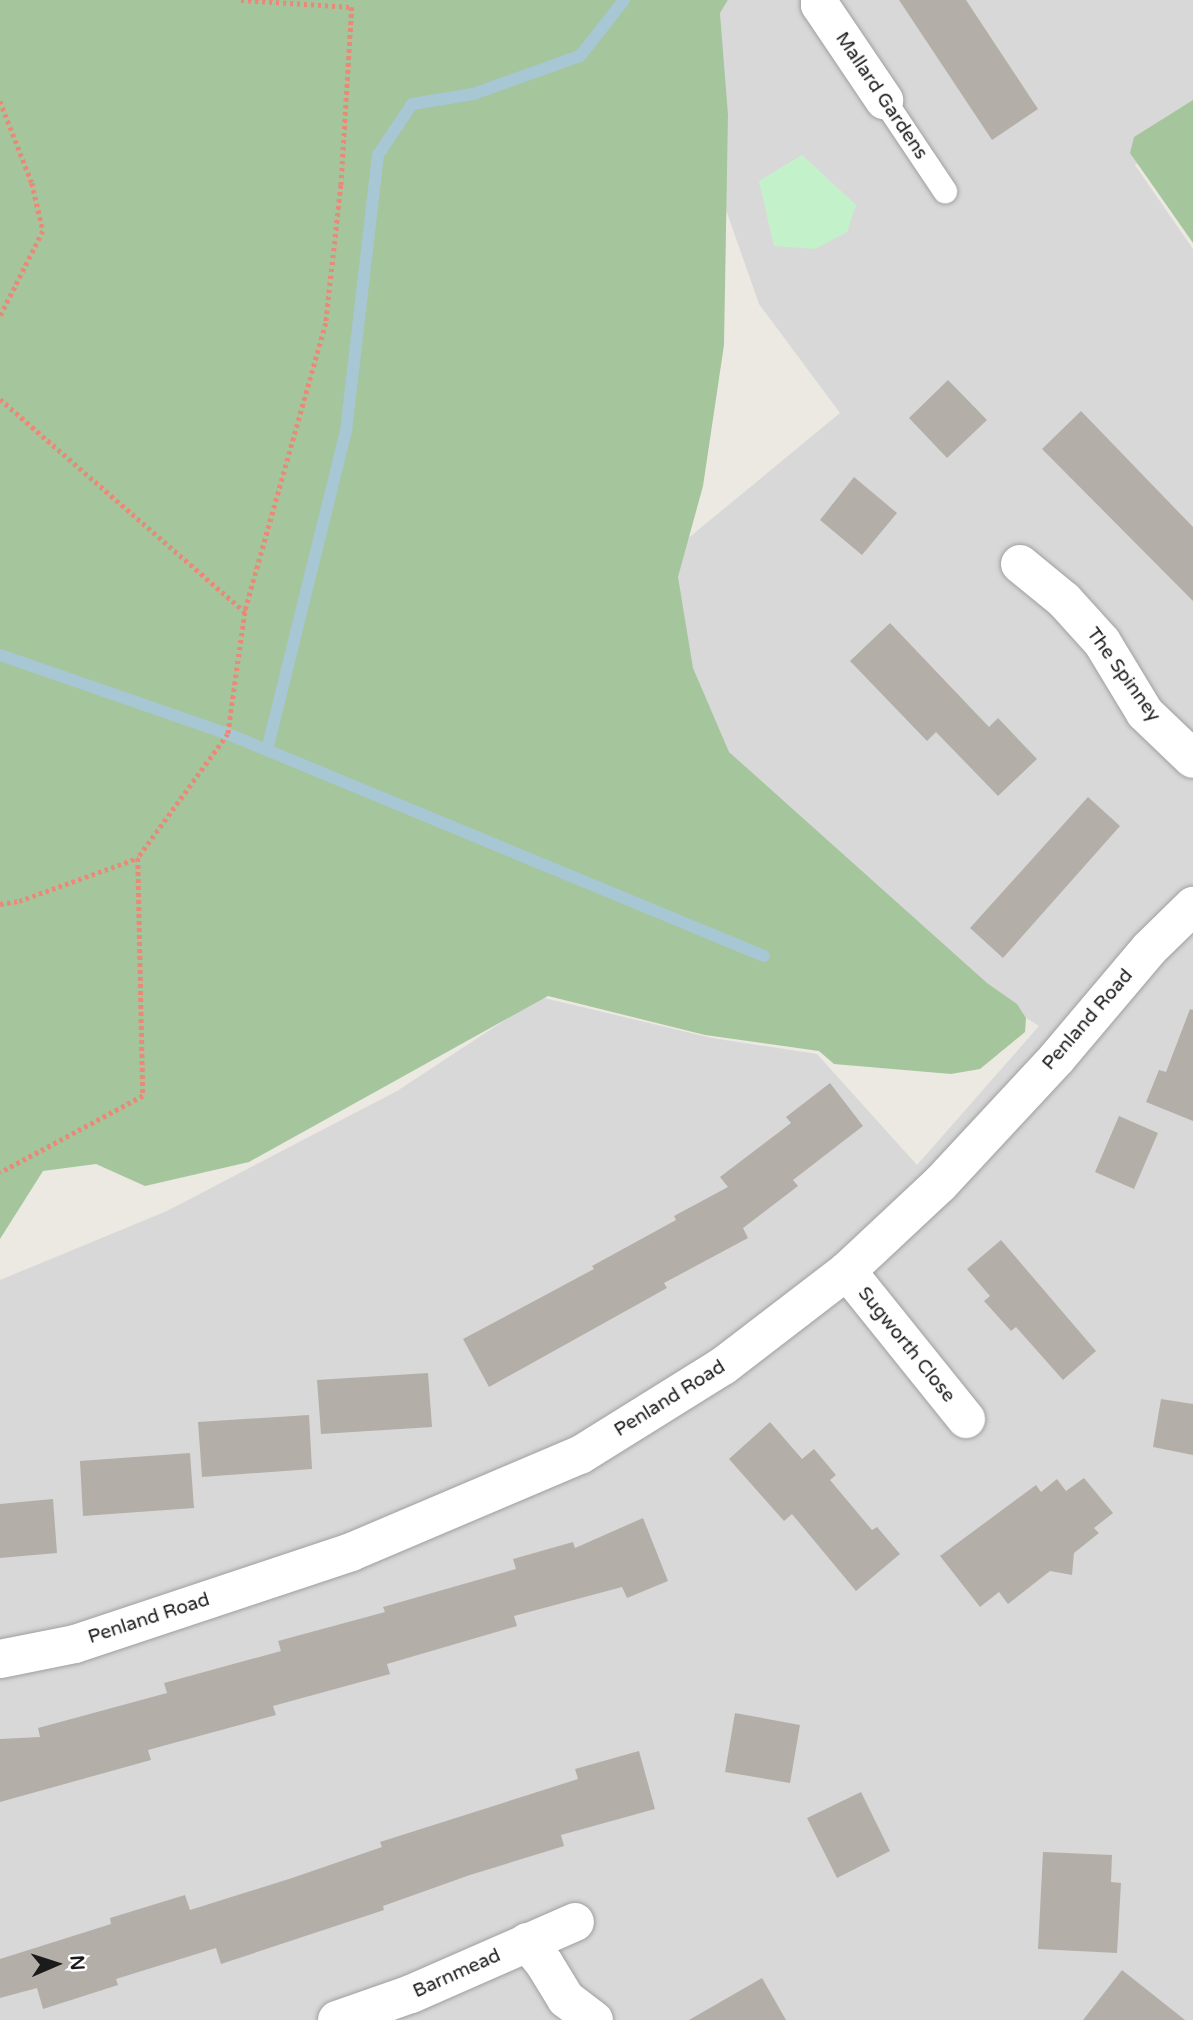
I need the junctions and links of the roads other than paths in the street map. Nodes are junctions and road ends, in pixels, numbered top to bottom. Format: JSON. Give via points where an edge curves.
{"nodes":[{"id":1,"x":820,"y":0,"type":"edge"},
{"id":2,"x":884,"y":100,"type":"joint"},
{"id":3,"x":945,"y":191,"type":"dead end"},
{"id":4,"x":1020,"y":564,"type":"dead end"},
{"id":5,"x":1193,"y":759,"type":"edge"},
{"id":6,"x":1193,"y":906,"type":"edge"},
{"id":7,"x":847,"y":1271,"type":"junction"},
{"id":8,"x":966,"y":1419,"type":"dead end"},
{"id":9,"x":0,"y":1659,"type":"edge"},
{"id":10,"x":575,"y":1922,"type":"dead end"},
{"id":11,"x":527,"y":1942,"type":"junction"},
{"id":12,"x":337,"y":2020,"type":"edge"},
{"id":13,"x":594,"y":2020,"type":"edge"}],
"edges":[{"from":1,"to":2,"type":"street","name":"Mallard Gardens"},
{"from":2,"to":3,"type":"lane","name":"Mallard Gardens"},
{"from":4,"to":5,"type":"street","name":"The Spinney","via":[[1064,600],[1102,642],[1145,713]]},
{"from":6,"to":7,"type":"street","name":"Penland Road","via":[[1149,949],[1057,1058],[940,1184]]},
{"from":7,"to":8,"type":"street","name":"Sugworth Close"},
{"from":7,"to":9,"type":"street","name":"Penland Road","via":[[723,1366],[580,1455],[351,1552],[75,1644]]},
{"from":10,"to":11,"type":"street","name":"Barnmead"},
{"from":11,"to":12,"type":"street","name":"Barnmead","via":[[411,1994]]},
{"from":11,"to":13,"type":"street","via":[[566,1999]]}]}
